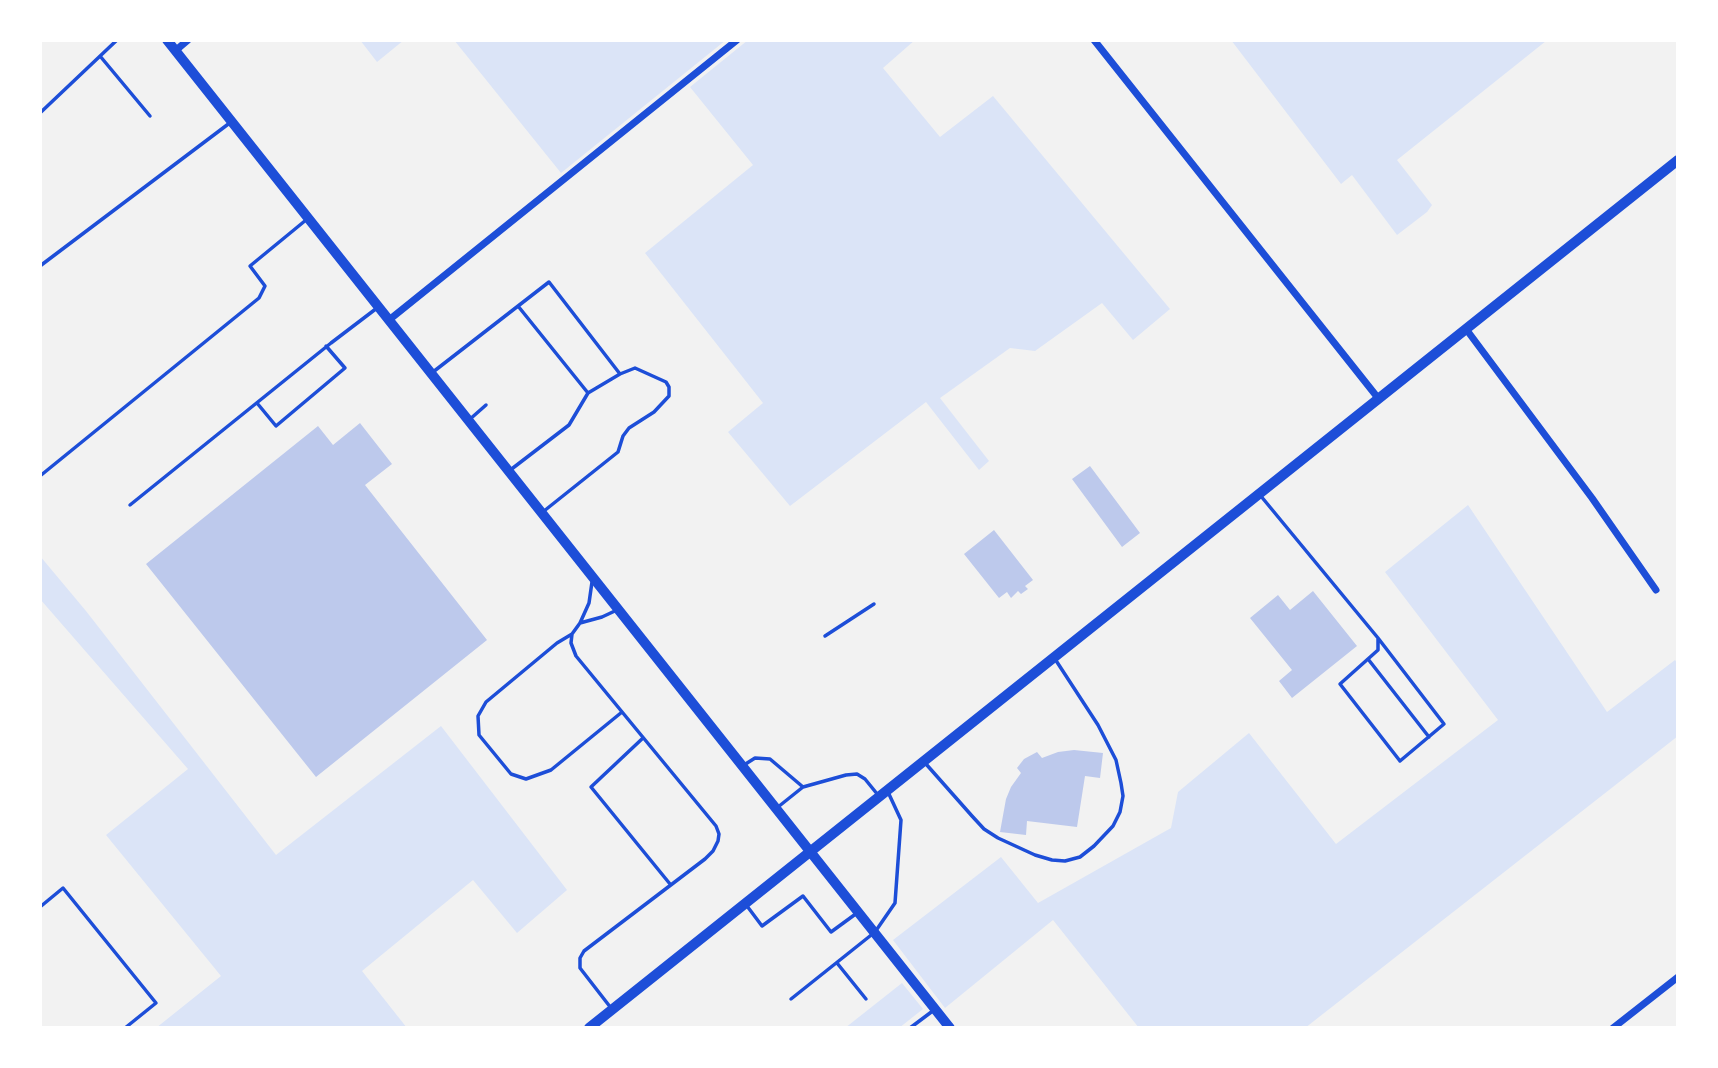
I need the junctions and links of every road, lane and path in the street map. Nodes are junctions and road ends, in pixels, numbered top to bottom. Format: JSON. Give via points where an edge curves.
{"nodes":[{"id":1,"x":117,"y":40,"type":"edge"},
{"id":2,"x":167,"y":40,"type":"edge"},
{"id":3,"x":188,"y":40,"type":"edge"},
{"id":4,"x":737,"y":40,"type":"edge"},
{"id":5,"x":1094,"y":40,"type":"edge"},
{"id":6,"x":175,"y":51,"type":"junction"},
{"id":7,"x":100,"y":56,"type":"junction"},
{"id":8,"x":40,"y":113,"type":"edge"},
{"id":9,"x":150,"y":116,"type":"dead end"},
{"id":10,"x":231,"y":122,"type":"junction"},
{"id":11,"x":1678,"y":160,"type":"edge"},
{"id":12,"x":308,"y":218,"type":"junction"},
{"id":13,"x":40,"y":266,"type":"edge"},
{"id":14,"x":518,"y":306,"type":"junction"},
{"id":15,"x":379,"y":307,"type":"junction"},
{"id":16,"x":389,"y":320,"type":"junction"},
{"id":17,"x":1465,"y":329,"type":"junction"},
{"id":18,"x":326,"y":346,"type":"junction"},
{"id":19,"x":432,"y":373,"type":"junction"},
{"id":20,"x":620,"y":374,"type":"junction"},
{"id":21,"x":588,"y":393,"type":"junction"},
{"id":22,"x":1378,"y":398,"type":"junction"},
{"id":23,"x":257,"y":403,"type":"junction"},
{"id":24,"x":486,"y":405,"type":"dead end"},
{"id":25,"x":468,"y":421,"type":"junction"},
{"id":26,"x":509,"y":471,"type":"junction"},
{"id":27,"x":40,"y":476,"type":"edge"},
{"id":28,"x":1259,"y":494,"type":"junction"},
{"id":29,"x":130,"y":505,"type":"dead end"},
{"id":30,"x":542,"y":512,"type":"junction"},
{"id":31,"x":593,"y":576,"type":"junction"},
{"id":32,"x":1656,"y":590,"type":"dead end"},
{"id":33,"x":874,"y":604,"type":"dead end"},
{"id":34,"x":619,"y":609,"type":"junction"},
{"id":35,"x":580,"y":623,"type":"junction"},
{"id":36,"x":572,"y":634,"type":"junction"},
{"id":37,"x":825,"y":636,"type":"dead end"},
{"id":38,"x":1378,"y":638,"type":"junction"},
{"id":39,"x":1054,"y":657,"type":"junction"},
{"id":40,"x":1368,"y":659,"type":"junction"},
{"id":41,"x":622,"y":712,"type":"junction"},
{"id":42,"x":643,"y":737,"type":"junction"},
{"id":43,"x":1429,"y":737,"type":"junction"},
{"id":44,"x":923,"y":761,"type":"junction"},
{"id":45,"x":743,"y":766,"type":"junction"},
{"id":46,"x":803,"y":787,"type":"junction"},
{"id":47,"x":883,"y":793,"type":"junction"},
{"id":48,"x":777,"y":808,"type":"junction"},
{"id":49,"x":811,"y":851,"type":"junction"},
{"id":50,"x":671,"y":885,"type":"junction"},
{"id":51,"x":745,"y":904,"type":"junction"},
{"id":52,"x":40,"y":906,"type":"edge"},
{"id":53,"x":859,"y":911,"type":"junction"},
{"id":54,"x":875,"y":932,"type":"junction"},
{"id":55,"x":837,"y":963,"type":"junction"},
{"id":56,"x":1678,"y":977,"type":"edge"},
{"id":57,"x":791,"y":999,"type":"dead end"},
{"id":58,"x":866,"y":999,"type":"dead end"},
{"id":59,"x":612,"y":1009,"type":"junction"},
{"id":60,"x":935,"y":1009,"type":"junction"},
{"id":61,"x":125,"y":1028,"type":"edge"},
{"id":62,"x":589,"y":1028,"type":"edge"},
{"id":63,"x":910,"y":1028,"type":"edge"},
{"id":64,"x":950,"y":1028,"type":"edge"},
{"id":65,"x":1614,"y":1028,"type":"edge"}],
"edges":[{"from":1,"to":7,"type":"lane"},
{"from":2,"to":6,"type":"street"},
{"from":3,"to":6,"type":"street"},
{"from":4,"to":16,"type":"street"},
{"from":5,"to":22,"type":"street"},
{"from":6,"to":10,"type":"street"},
{"from":7,"to":8,"type":"lane"},
{"from":7,"to":9,"type":"lane"},
{"from":10,"to":12,"type":"street"},
{"from":10,"to":13,"type":"lane"},
{"from":11,"to":17,"type":"main road"},
{"from":12,"to":15,"type":"street"},
{"from":12,"to":27,"type":"lane","via":[[250,266],[265,286],[259,298]]},
{"from":14,"to":19,"type":"lane"},
{"from":14,"to":20,"type":"lane","via":[[549,282]]},
{"from":14,"to":21,"type":"lane"},
{"from":15,"to":16,"type":"street"},
{"from":15,"to":18,"type":"lane"},
{"from":16,"to":19,"type":"street"},
{"from":17,"to":22,"type":"main road"},
{"from":17,"to":32,"type":"street"},
{"from":18,"to":23,"type":"lane"},
{"from":18,"to":23,"type":"lane","via":[[345,368],[276,426]]},
{"from":19,"to":25,"type":"street"},
{"from":20,"to":21,"type":"lane"},
{"from":20,"to":30,"type":"lane","via":[[635,368],[666,382],[668,396],[629,428],[618,452]]},
{"from":21,"to":26,"type":"lane","via":[[569,425]]},
{"from":22,"to":28,"type":"main road"},
{"from":23,"to":29,"type":"lane"},
{"from":24,"to":25,"type":"lane"},
{"from":25,"to":26,"type":"street"},
{"from":26,"to":30,"type":"street"},
{"from":28,"to":38,"type":"lane"},
{"from":28,"to":39,"type":"main road"},
{"from":30,"to":31,"type":"street"},
{"from":31,"to":34,"type":"street"},
{"from":31,"to":35,"type":"lane","via":[[589,604]]},
{"from":33,"to":37,"type":"lane"},
{"from":34,"to":35,"type":"lane"},
{"from":34,"to":45,"type":"street"},
{"from":35,"to":36,"type":"lane"},
{"from":36,"to":41,"type":"lane","via":[[576,656]]},
{"from":36,"to":41,"type":"lane","via":[[486,702],[478,716],[479,736],[511,774],[526,779],[551,770]]},
{"from":38,"to":40,"type":"lane","via":[[1378,650]]},
{"from":38,"to":43,"type":"lane","via":[[1444,724]]},
{"from":39,"to":44,"type":"main road"},
{"from":39,"to":44,"type":"lane","via":[[1098,725],[1122,783],[1120,813],[1094,846],[1080,857],[1052,860],[998,838]]},
{"from":40,"to":43,"type":"lane"},
{"from":40,"to":43,"type":"lane","via":[[1340,684],[1400,761]]},
{"from":41,"to":42,"type":"lane"},
{"from":42,"to":50,"type":"lane","via":[[719,834],[713,851]]},
{"from":42,"to":50,"type":"lane","via":[[591,786]]},
{"from":44,"to":47,"type":"main road"},
{"from":45,"to":46,"type":"lane","via":[[755,758],[770,759]]},
{"from":45,"to":48,"type":"street"},
{"from":46,"to":47,"type":"lane","via":[[858,774]]},
{"from":46,"to":48,"type":"lane"},
{"from":47,"to":49,"type":"main road"},
{"from":47,"to":54,"type":"lane","via":[[901,820],[895,903]]},
{"from":48,"to":49,"type":"street"},
{"from":49,"to":51,"type":"main road"},
{"from":49,"to":53,"type":"street"},
{"from":50,"to":59,"type":"lane","via":[[580,958],[580,968]]},
{"from":51,"to":53,"type":"lane","via":[[762,926],[803,896],[831,932]]},
{"from":51,"to":59,"type":"main road"},
{"from":52,"to":61,"type":"lane","via":[[63,888],[156,1003]]},
{"from":53,"to":54,"type":"street"},
{"from":54,"to":55,"type":"lane"},
{"from":54,"to":60,"type":"street"},
{"from":55,"to":57,"type":"lane"},
{"from":55,"to":58,"type":"lane"},
{"from":56,"to":65,"type":"street"},
{"from":59,"to":62,"type":"main road"},
{"from":60,"to":63,"type":"lane"},
{"from":60,"to":64,"type":"street"}]}
